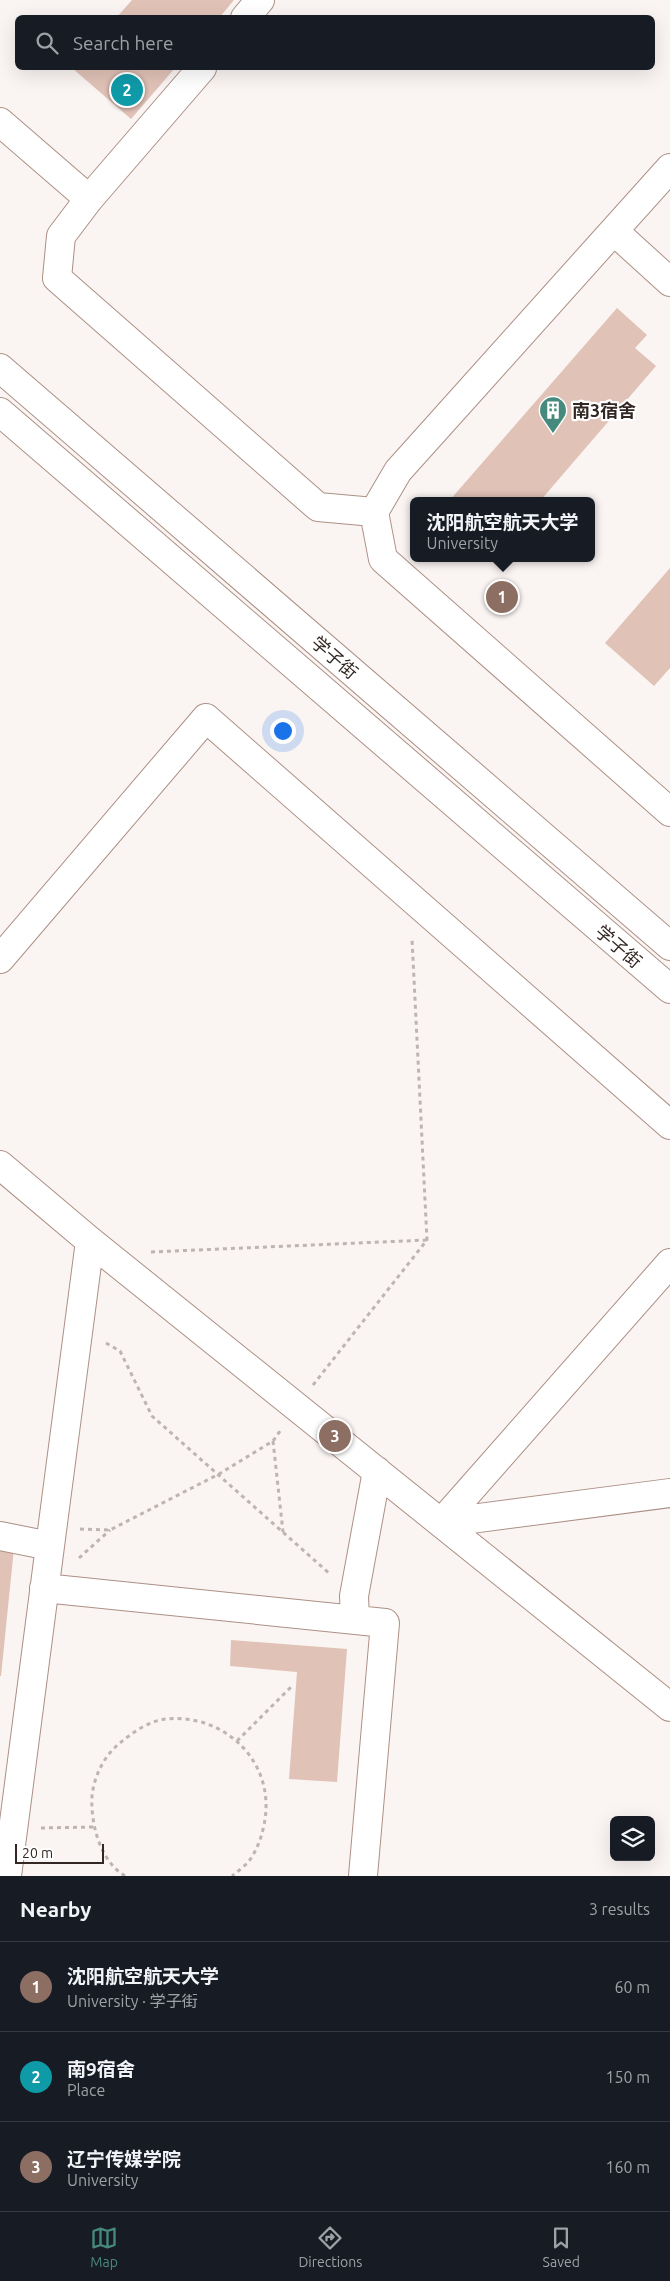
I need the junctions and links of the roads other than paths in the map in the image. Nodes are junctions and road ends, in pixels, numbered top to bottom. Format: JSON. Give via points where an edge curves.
{"nodes":[{"id":1,"x":260,"y":0,"type":"edge"},
{"id":2,"x":248,"y":15,"type":"edge"},
{"id":3,"x":200,"y":70,"type":"edge"},
{"id":4,"x":0,"y":122,"type":"edge"},
{"id":5,"x":670,"y":168,"type":"edge"},
{"id":6,"x":89,"y":199,"type":"junction"},
{"id":7,"x":614,"y":231,"type":"junction"},
{"id":8,"x":670,"y":282,"type":"edge"},
{"id":9,"x":0,"y":368,"type":"edge"},
{"id":10,"x":0,"y":412,"type":"edge"},
{"id":11,"x":374,"y":512,"type":"junction"},
{"id":12,"x":670,"y":812,"type":"edge"},
{"id":13,"x":670,"y":946,"type":"edge"},
{"id":14,"x":0,"y":959,"type":"edge"},
{"id":15,"x":670,"y":989,"type":"edge"},
{"id":16,"x":670,"y":1126,"type":"edge"},
{"id":17,"x":0,"y":1165,"type":"edge"},
{"id":18,"x":98,"y":1248,"type":"junction"},
{"id":19,"x":670,"y":1263,"type":"edge"},
{"id":20,"x":376,"y":1471,"type":"junction"},
{"id":21,"x":670,"y":1493,"type":"edge"},
{"id":22,"x":441,"y":1523,"type":"junction"},
{"id":23,"x":0,"y":1536,"type":"edge"},
{"id":24,"x":51,"y":1537,"type":"junction"},
{"id":25,"x":44,"y":1588,"type":"junction"},
{"id":26,"x":354,"y":1608,"type":"junction"},
{"id":27,"x":670,"y":1707,"type":"edge"},
{"id":28,"x":6,"y":1876,"type":"edge"},
{"id":29,"x":363,"y":1876,"type":"edge"}],
"edges":[{"from":1,"to":2,"type":"street"},
{"from":3,"to":6,"type":"street"},
{"from":4,"to":6,"type":"street"},
{"from":5,"to":7,"type":"street"},
{"from":6,"to":11,"type":"street","via":[[61,236],[57,278],[318,507]]},
{"from":7,"to":8,"type":"street"},
{"from":7,"to":11,"type":"street","via":[[398,471]]},
{"from":9,"to":13,"type":"street","name":"学子街"},
{"from":10,"to":15,"type":"street","name":"学子街"},
{"from":11,"to":12,"type":"street","via":[[383,559]]},
{"from":14,"to":16,"type":"street","via":[[206,718]]},
{"from":17,"to":18,"type":"street"},
{"from":18,"to":20,"type":"street"},
{"from":18,"to":24,"type":"street","via":[[79,1328]]},
{"from":19,"to":22,"type":"street"},
{"from":20,"to":22,"type":"street"},
{"from":20,"to":26,"type":"street"},
{"from":21,"to":22,"type":"street"},
{"from":22,"to":27,"type":"street"},
{"from":23,"to":24,"type":"street"},
{"from":24,"to":25,"type":"street"},
{"from":25,"to":26,"type":"street"},
{"from":25,"to":28,"type":"street"},
{"from":26,"to":29,"type":"street","via":[[385,1623]]}]}
